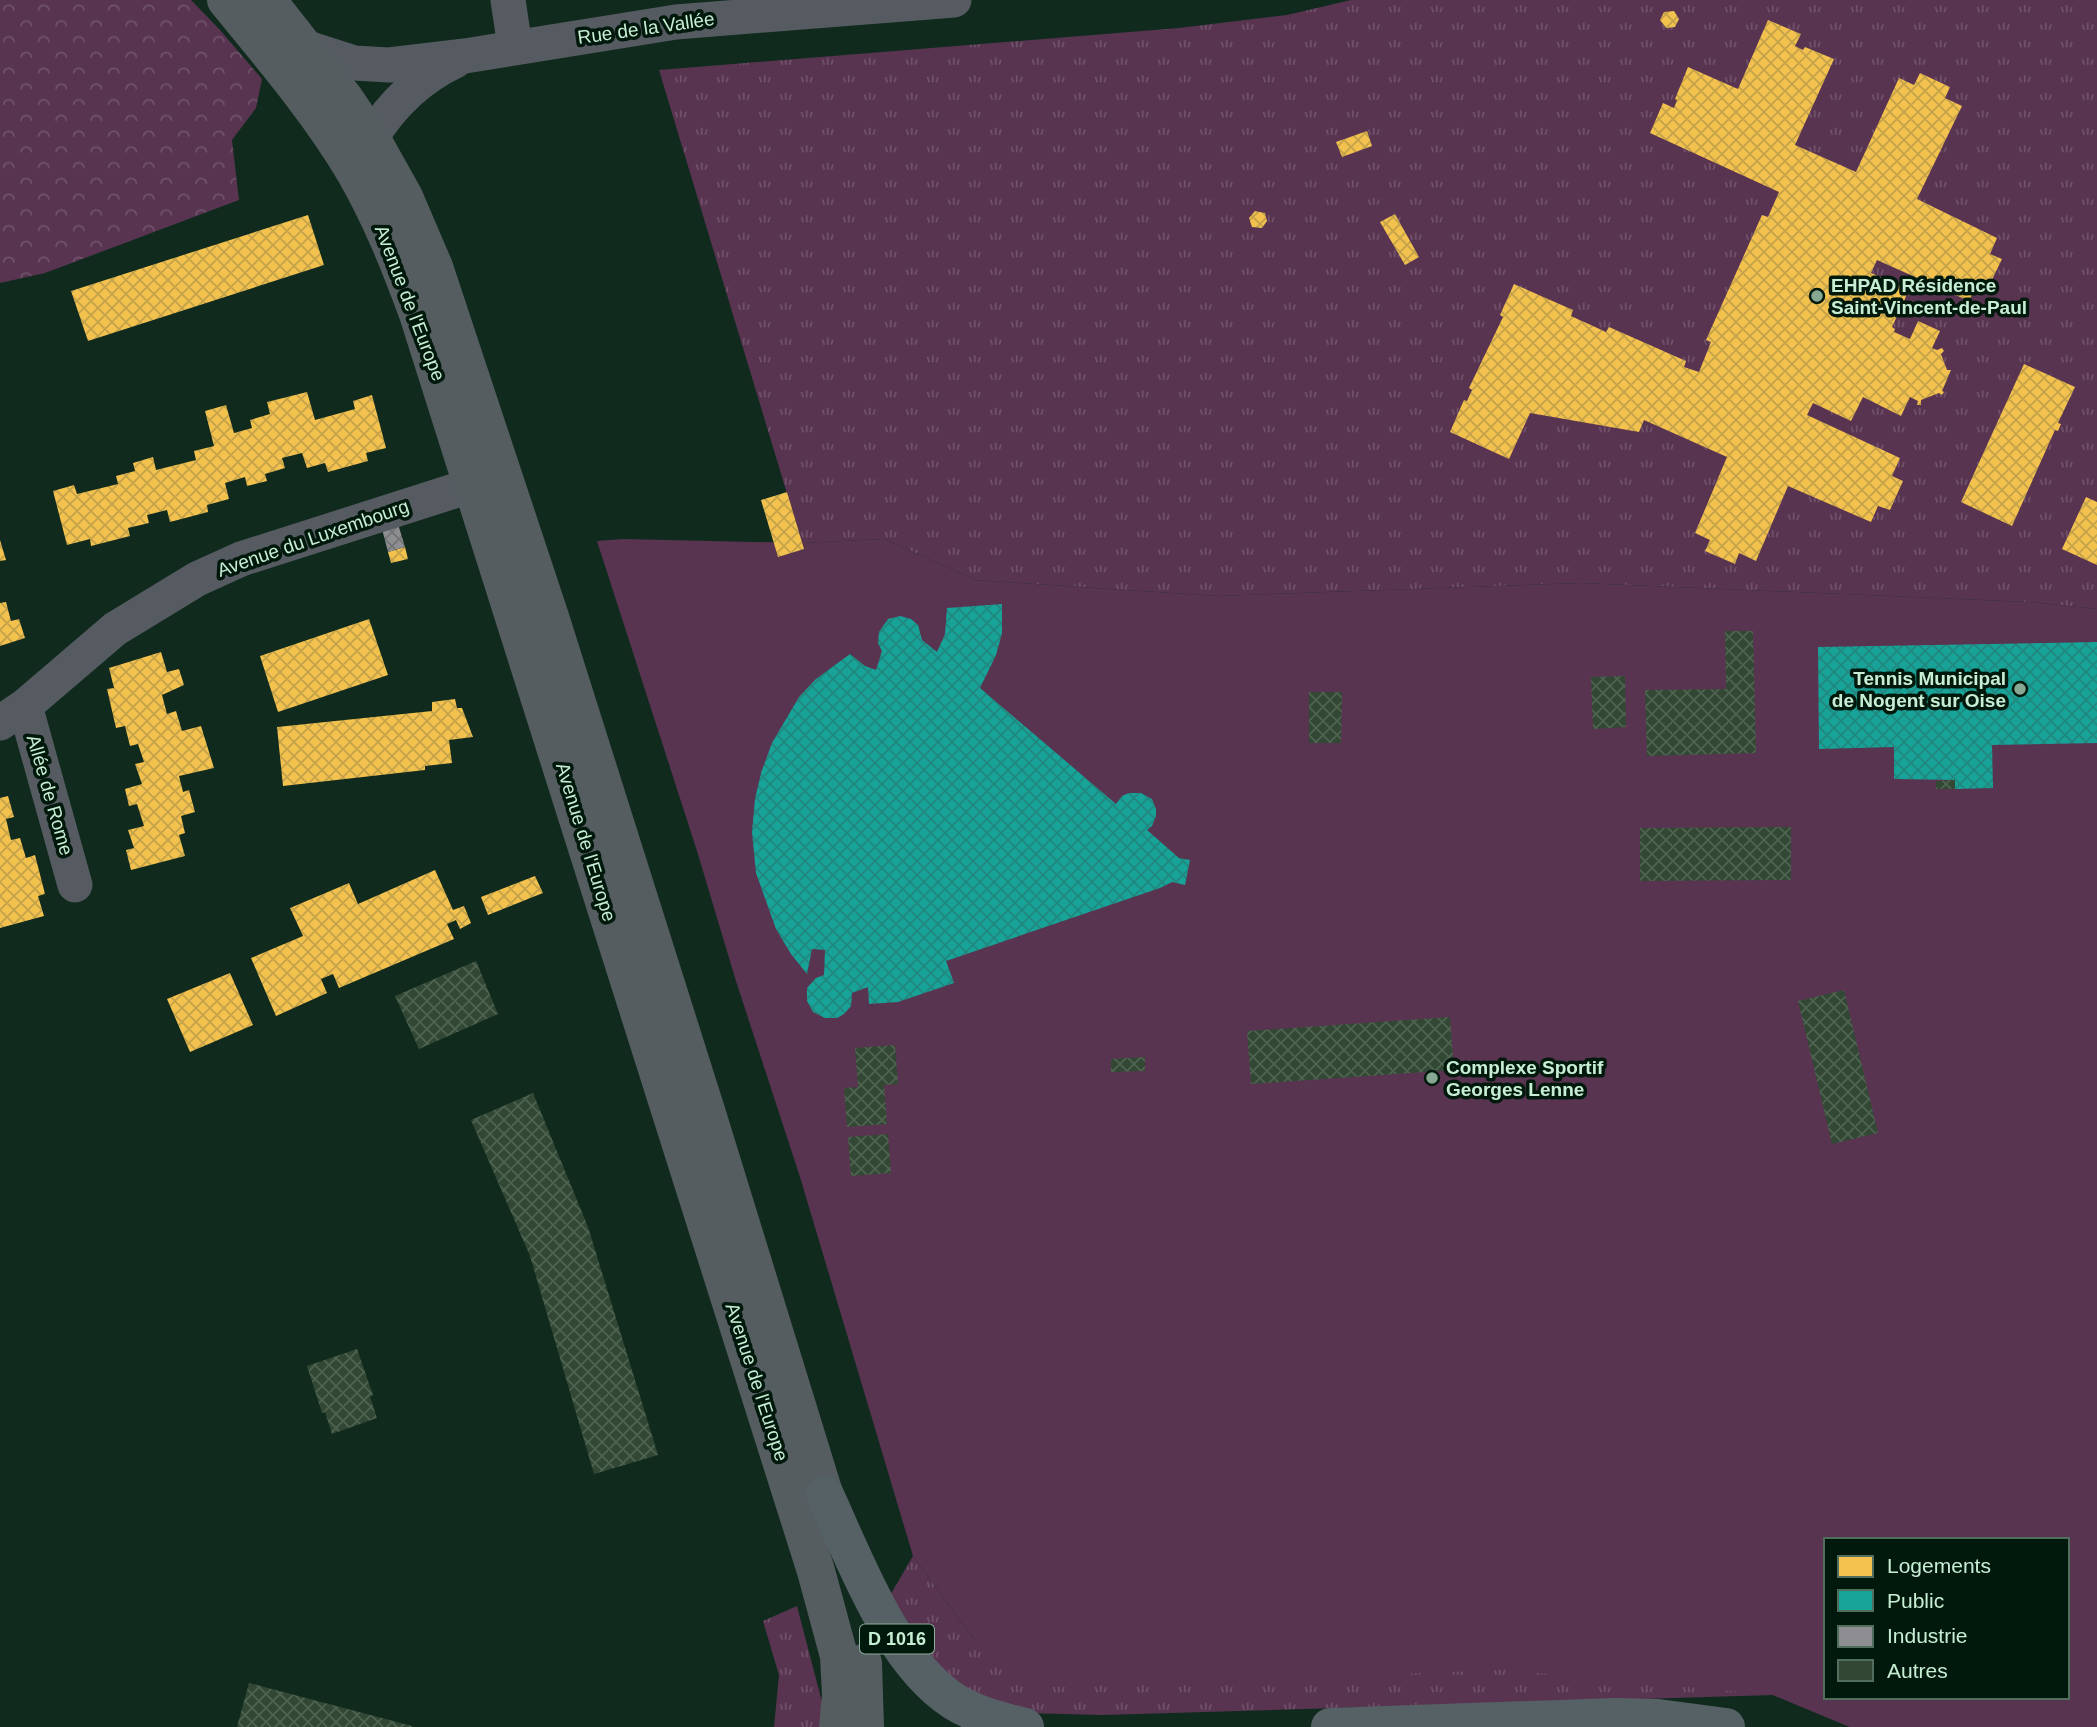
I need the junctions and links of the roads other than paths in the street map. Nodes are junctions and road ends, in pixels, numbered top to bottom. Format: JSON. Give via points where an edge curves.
{"nodes":[{"id":1,"x":226,"y":0,"type":"edge"},
{"id":2,"x":267,"y":0,"type":"edge"},
{"id":3,"x":508,"y":0,"type":"edge"},
{"id":4,"x":954,"y":0,"type":"edge"},
{"id":5,"x":895,"y":2,"type":"edge"},
{"id":6,"x":304,"y":47,"type":"junction"},
{"id":7,"x":515,"y":47,"type":"junction"},
{"id":8,"x":465,"y":57,"type":"junction"},
{"id":9,"x":371,"y":138,"type":"junction"},
{"id":10,"x":488,"y":480,"type":"junction"},
{"id":11,"x":12,"y":715,"type":"edge"},
{"id":12,"x":75,"y":885,"type":"dead end"},
{"id":13,"x":825,"y":1495,"type":"junction"},
{"id":14,"x":838,"y":1727,"type":"edge"},
{"id":15,"x":865,"y":1727,"type":"edge"},
{"id":16,"x":1025,"y":1727,"type":"edge"},
{"id":17,"x":1329,"y":1727,"type":"edge"},
{"id":18,"x":1726,"y":1727,"type":"edge"}],
"edges":[{"from":1,"to":10,"type":"street","name":"Avenue de l'Europe","via":[[354,170],[398,262]]},
{"from":2,"to":6,"type":"street","name":"Avenue de l'Europe"},
{"from":3,"to":7,"type":"street"},
{"from":4,"to":5,"type":"street","name":"Rue de la Vallée"},
{"from":5,"to":7,"type":"street","name":"Rue de la Vallée","via":[[676,22]]},
{"from":6,"to":8,"type":"street","name":"Rue de la Vallée","via":[[340,60],[370,64]]},
{"from":6,"to":9,"type":"street","name":"Avenue de l'Europe"},
{"from":7,"to":8,"type":"street","name":"Rue de la Vallée"},
{"from":8,"to":9,"type":"street","name":"Rue de la Vallée","via":[[407,93],[384,116]]},
{"from":9,"to":10,"type":"street","name":"Avenue de l'Europe","via":[[404,197],[434,267]]},
{"from":10,"to":11,"type":"street","name":"Avenue du Luxembourg","via":[[241,559],[197,579],[115,629]]},
{"from":10,"to":13,"type":"street","name":"Avenue de l'Europe","via":[[708,1117]]},
{"from":10,"to":14,"type":"street","name":"Avenue de l'Europe","via":[[819,1581],[839,1656]]},
{"from":11,"to":12,"type":"street","name":"Allée de Rome"},
{"from":13,"to":15,"type":"street","name":"Avenue de l'Europe","via":[[857,1622],[865,1680]]},
{"from":13,"to":16,"type":"highway","number":"D 1016","via":[[880,1611],[917,1667],[956,1703]]},
{"from":17,"to":18,"type":"highway","via":[[1658,1717]]}]}
